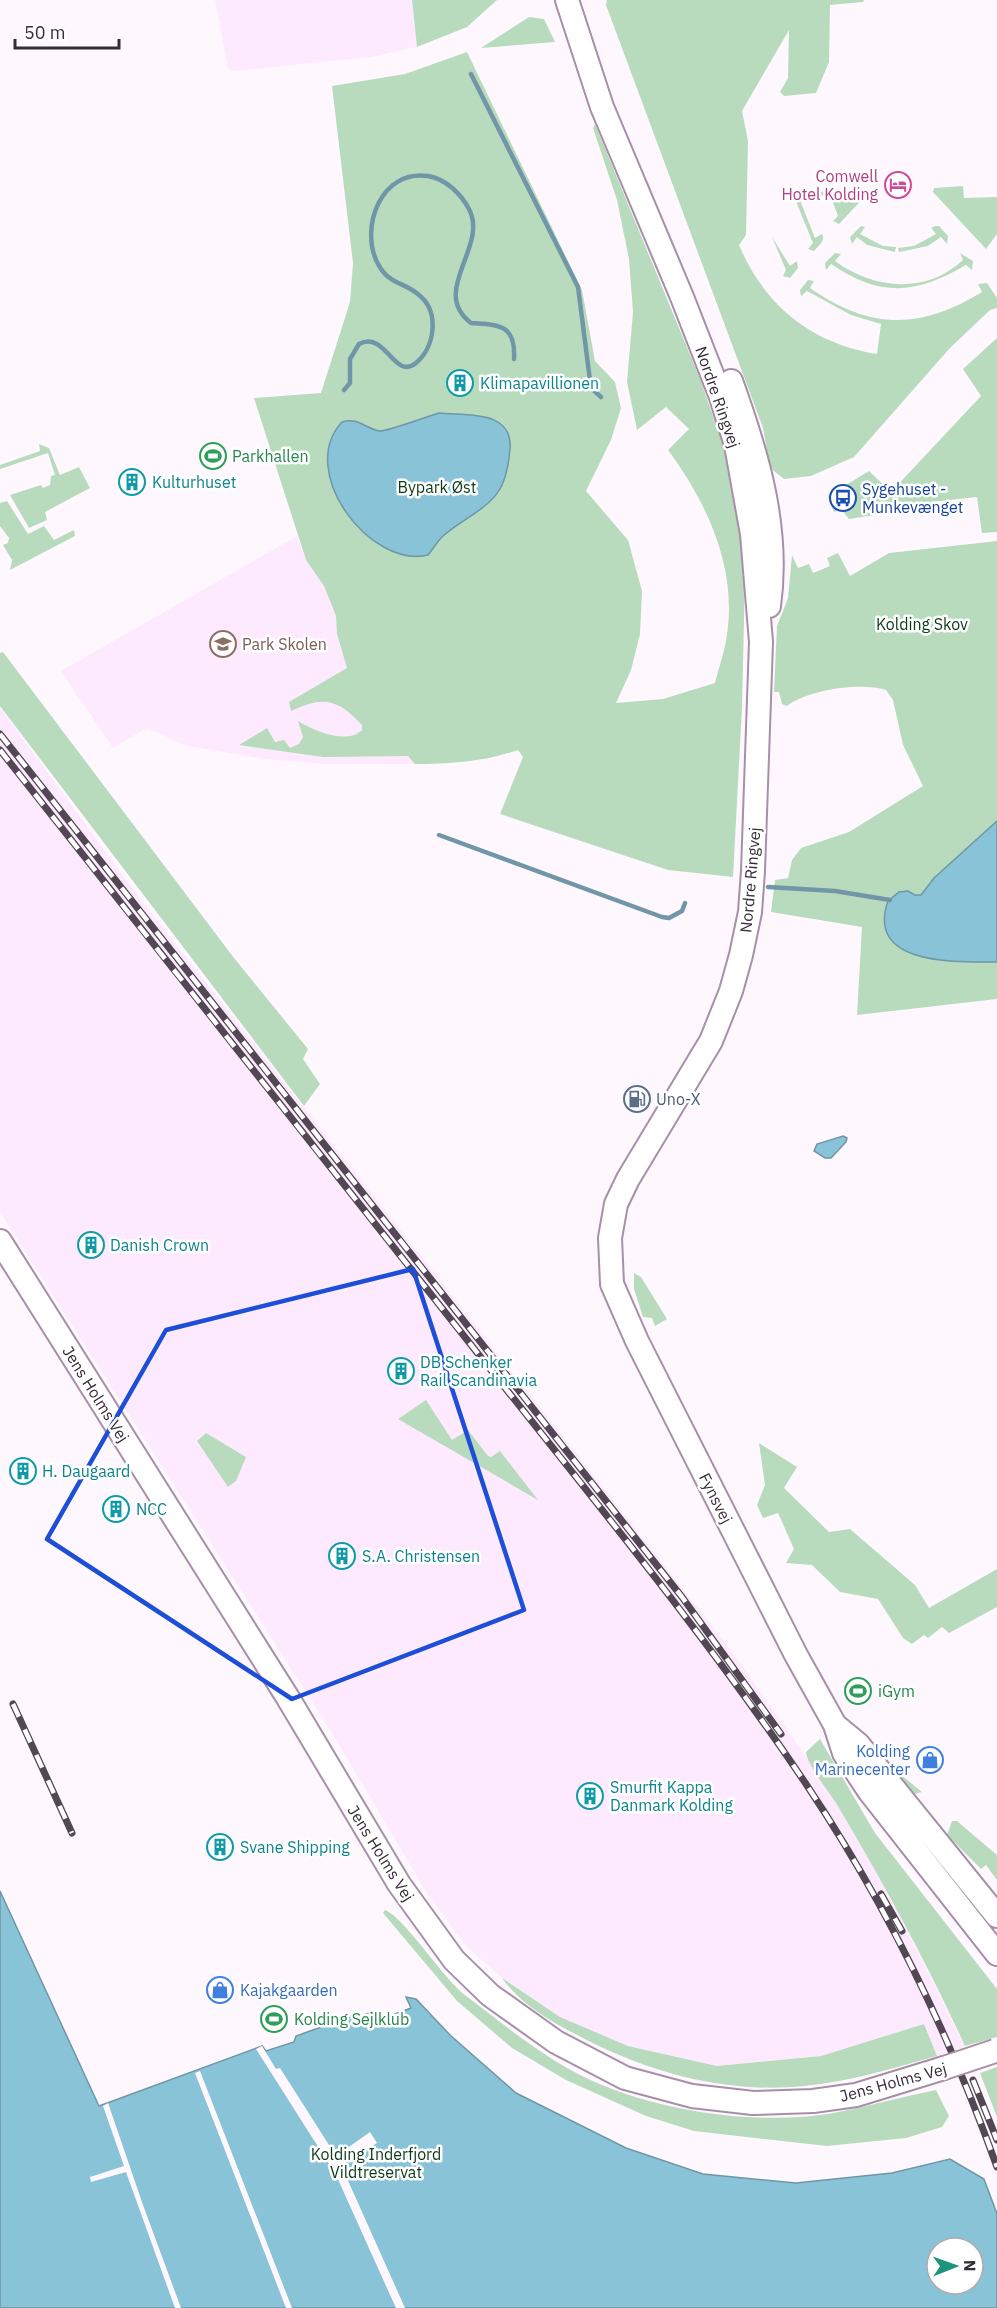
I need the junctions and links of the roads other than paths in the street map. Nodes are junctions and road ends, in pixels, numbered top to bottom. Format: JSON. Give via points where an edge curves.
{"nodes":[{"id":1,"x":567,"y":0,"type":"edge"},
{"id":2,"x":0,"y":1241,"type":"edge"},
{"id":3,"x":609,"y":1265,"type":"joint"},
{"id":4,"x":835,"y":1725,"type":"junction"},
{"id":5,"x":997,"y":1916,"type":"edge"},
{"id":6,"x":997,"y":1954,"type":"edge"},
{"id":7,"x":997,"y":2051,"type":"edge"}],
"edges":[{"from":1,"to":3,"type":"main road","name":"Nordre Ringvej","via":[[602,107],[682,297],[716,345],[727,371],[767,500],[772,538],[769,604],[761,642],[750,912],[741,955],[711,1041],[622,1191],[612,1221]]},
{"from":2,"to":7,"type":"main road","name":"Jens Holms Vej","bridge":true,"via":[[288,1698],[399,1884],[454,1960],[490,1995],[556,2042],[625,2078],[692,2096],[753,2103],[856,2095]]},
{"from":3,"to":4,"type":"main road","name":"Fynsvej","via":[[618,1302],[632,1331]]},
{"from":4,"to":5,"type":"main road","name":"Fynsvej","via":[[858,1744]]},
{"from":4,"to":6,"type":"main road","name":"Fynsvej","via":[[844,1753],[869,1791]]}]}
